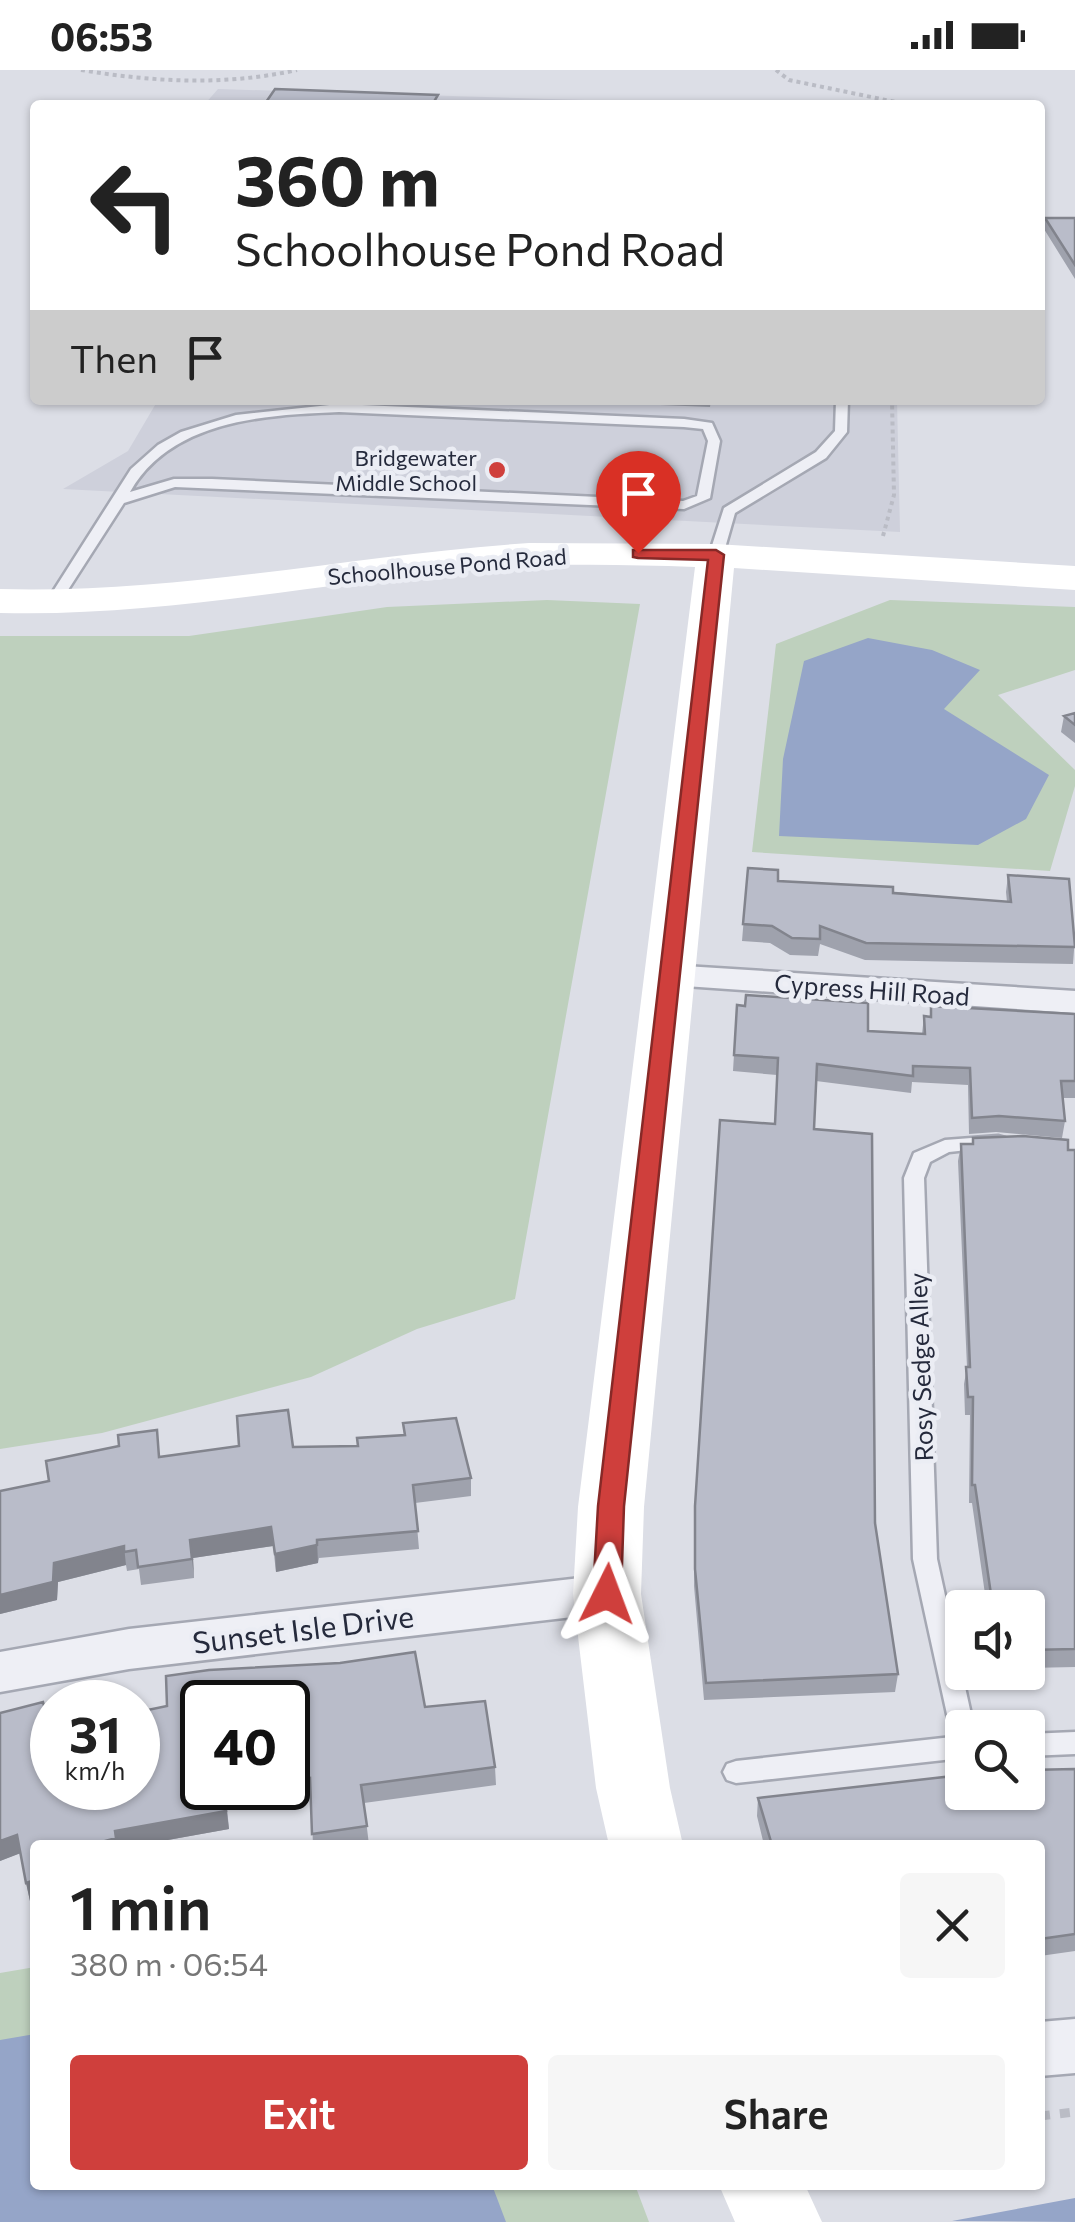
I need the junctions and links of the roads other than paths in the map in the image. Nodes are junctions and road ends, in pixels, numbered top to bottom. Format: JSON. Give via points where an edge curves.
{"nodes":[{"id":1,"x":842,"y":405,"type":"edge"},
{"id":2,"x":119,"y":500,"type":"junction"},
{"id":3,"x":716,"y":555,"type":"junction"},
{"id":4,"x":1075,"y":578,"type":"edge"},
{"id":5,"x":0,"y":600,"type":"edge"},
{"id":6,"x":52,"y":604,"type":"junction"},
{"id":7,"x":669,"y":976,"type":"junction"},
{"id":8,"x":1075,"y":1002,"type":"edge"},
{"id":9,"x":1017,"y":1144,"type":"edge"},
{"id":10,"x":607,"y":1594,"type":"junction"},
{"id":11,"x":0,"y":1672,"type":"edge"},
{"id":12,"x":957,"y":1710,"type":"edge"},
{"id":13,"x":1075,"y":1743,"type":"edge"},
{"id":14,"x":1045,"y":1744,"type":"edge"},
{"id":15,"x":945,"y":1749,"type":"edge"},
{"id":16,"x":736,"y":1772,"type":"dead end"},
{"id":17,"x":645,"y":1840,"type":"edge"},
{"id":18,"x":1075,"y":2046,"type":"edge"},
{"id":19,"x":1045,"y":2048,"type":"edge"},
{"id":20,"x":763,"y":2190,"type":"edge"},
{"id":21,"x":778,"y":2222,"type":"edge"}],
"edges":[{"from":1,"to":3,"type":"lane","via":[[840,432],[821,456],[729,510]]},
{"from":2,"to":2,"type":"lane","via":[[174,483],[212,483],[684,505],[703,498],[714,442],[708,426],[684,422],[295,410],[189,433],[143,463]]},
{"from":2,"to":6,"type":"lane"},
{"from":3,"to":4,"type":"street","name":"Schoolhouse Pond Road"},
{"from":3,"to":6,"type":"street","name":"Schoolhouse Pond Road","via":[[525,554],[132,601]]},
{"from":3,"to":7,"type":"street"},
{"from":5,"to":6,"type":"street","name":"Schoolhouse Pond Road"},
{"from":7,"to":8,"type":"street","name":"Cypress Hill Road"},
{"from":7,"to":10,"type":"street"},
{"from":9,"to":12,"type":"lane","name":"Rosy Sedge Alley","via":[[945,1146],[921,1158],[914,1178],[925,1559]]},
{"from":10,"to":11,"type":"street","name":"Sunset Isle Drive","via":[[130,1648]]},
{"from":10,"to":17,"type":"street"},
{"from":13,"to":14,"type":"lane"},
{"from":15,"to":16,"type":"lane"},
{"from":18,"to":19,"type":"street"},
{"from":20,"to":21,"type":"street"}]}
